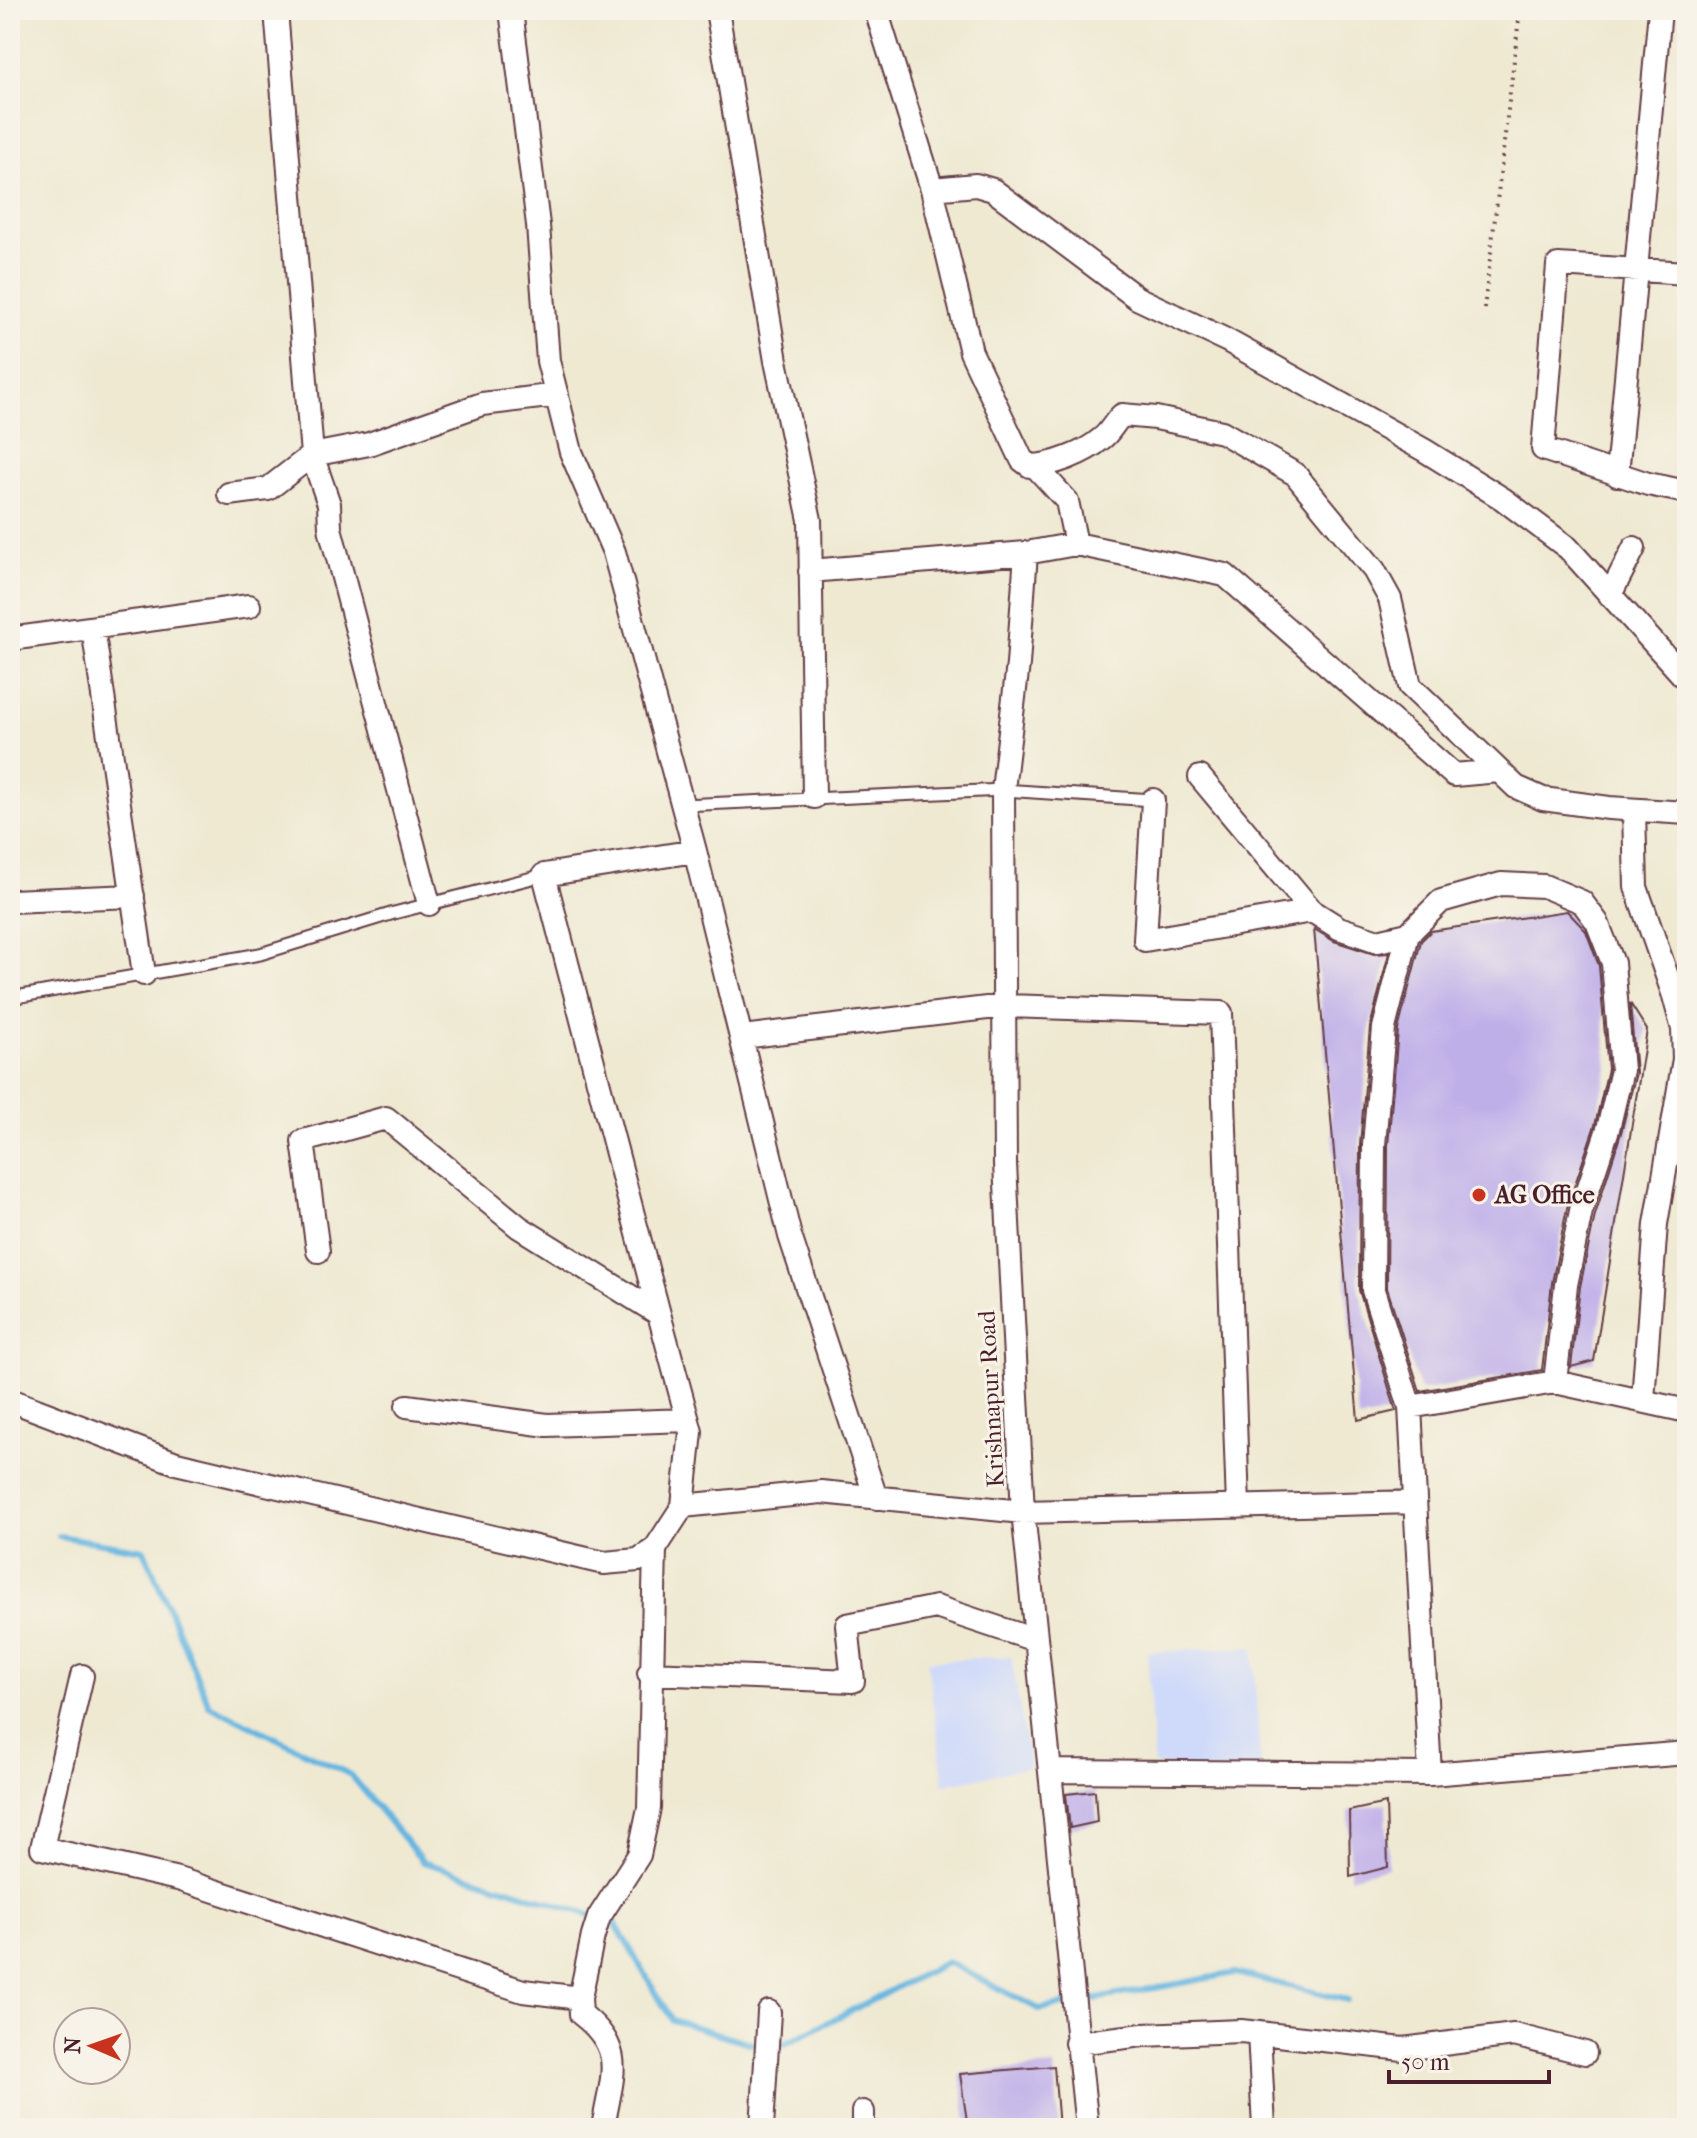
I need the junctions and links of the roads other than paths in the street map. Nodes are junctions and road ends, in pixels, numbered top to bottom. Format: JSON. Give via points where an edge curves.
{"nodes":[{"id":1,"x":276,"y":10,"type":"edge"},
{"id":2,"x":511,"y":10,"type":"edge"},
{"id":3,"x":717,"y":10,"type":"edge"},
{"id":4,"x":876,"y":10,"type":"edge"},
{"id":5,"x":1660,"y":10,"type":"edge"},
{"id":6,"x":932,"y":189,"type":"junction"},
{"id":7,"x":1636,"y":269,"type":"junction"},
{"id":8,"x":1687,"y":273,"type":"edge"},
{"id":9,"x":557,"y":395,"type":"junction"},
{"id":10,"x":312,"y":455,"type":"junction"},
{"id":11,"x":1035,"y":466,"type":"junction"},
{"id":12,"x":1617,"y":475,"type":"junction"},
{"id":13,"x":1687,"y":492,"type":"edge"},
{"id":14,"x":229,"y":494,"type":"dead end"},
{"id":15,"x":1076,"y":544,"type":"junction"},
{"id":16,"x":1634,"y":548,"type":"dead end"},
{"id":17,"x":1026,"y":553,"type":"junction"},
{"id":18,"x":810,"y":571,"type":"junction"},
{"id":19,"x":1610,"y":595,"type":"junction"},
{"id":20,"x":249,"y":606,"type":"dead end"},
{"id":21,"x":93,"y":628,"type":"junction"},
{"id":22,"x":10,"y":639,"type":"edge"},
{"id":23,"x":1687,"y":680,"type":"edge"},
{"id":24,"x":1499,"y":771,"type":"junction"},
{"id":25,"x":1200,"y":777,"type":"dead end"},
{"id":26,"x":1003,"y":790,"type":"junction"},
{"id":27,"x":814,"y":797,"type":"junction"},
{"id":28,"x":1153,"y":800,"type":"joint"},
{"id":29,"x":683,"y":805,"type":"junction"},
{"id":30,"x":1634,"y":810,"type":"junction"},
{"id":31,"x":1687,"y":813,"type":"edge"},
{"id":32,"x":695,"y":851,"type":"junction"},
{"id":33,"x":544,"y":875,"type":"junction"},
{"id":34,"x":133,"y":896,"type":"junction"},
{"id":35,"x":10,"y":901,"type":"edge"},
{"id":36,"x":429,"y":904,"type":"junction"},
{"id":37,"x":1312,"y":911,"type":"junction"},
{"id":38,"x":1408,"y":934,"type":"junction"},
{"id":39,"x":144,"y":974,"type":"junction"},
{"id":40,"x":10,"y":998,"type":"edge"},
{"id":41,"x":1004,"y":1006,"type":"junction"},
{"id":42,"x":742,"y":1037,"type":"junction"},
{"id":43,"x":318,"y":1251,"type":"dead end"},
{"id":44,"x":659,"y":1314,"type":"junction"},
{"id":45,"x":1555,"y":1382,"type":"junction"},
{"id":46,"x":10,"y":1400,"type":"edge"},
{"id":47,"x":1643,"y":1400,"type":"junction"},
{"id":48,"x":407,"y":1406,"type":"dead end"},
{"id":49,"x":1410,"y":1407,"type":"junction"},
{"id":50,"x":1687,"y":1411,"type":"edge"},
{"id":51,"x":687,"y":1420,"type":"junction"},
{"id":52,"x":876,"y":1498,"type":"junction"},
{"id":53,"x":1415,"y":1502,"type":"junction"},
{"id":54,"x":683,"y":1506,"type":"junction"},
{"id":55,"x":1238,"y":1507,"type":"junction"},
{"id":56,"x":1023,"y":1512,"type":"junction"},
{"id":57,"x":655,"y":1549,"type":"junction"},
{"id":58,"x":1035,"y":1640,"type":"junction"},
{"id":59,"x":649,"y":1673,"type":"junction"},
{"id":60,"x":82,"y":1676,"type":"dead end"},
{"id":61,"x":1687,"y":1753,"type":"edge"},
{"id":62,"x":1052,"y":1771,"type":"junction"},
{"id":63,"x":1430,"y":1774,"type":"junction"},
{"id":64,"x":580,"y":1998,"type":"junction"},
{"id":65,"x":769,"y":2012,"type":"dead end"},
{"id":66,"x":1259,"y":2033,"type":"junction"},
{"id":67,"x":1076,"y":2043,"type":"junction"},
{"id":68,"x":1585,"y":2053,"type":"dead end"},
{"id":69,"x":605,"y":2128,"type":"edge"},
{"id":70,"x":762,"y":2128,"type":"edge"},
{"id":71,"x":1087,"y":2128,"type":"edge"},
{"id":72,"x":1264,"y":2128,"type":"edge"}],
"edges":[{"from":1,"to":10,"type":"street"},
{"from":2,"to":9,"type":"street","via":[[538,225],[548,361]]},
{"from":3,"to":18,"type":"street","via":[[776,361],[810,520]]},
{"from":4,"to":6,"type":"street"},
{"from":5,"to":7,"type":"street"},
{"from":6,"to":11,"type":"street","via":[[971,352],[1022,460]]},
{"from":6,"to":19,"type":"street","via":[[976,185],[993,190],[1137,298],[1226,340],[1503,499],[1568,548]]},
{"from":7,"to":8,"type":"street"},
{"from":7,"to":12,"type":"street"},
{"from":7,"to":12,"type":"street","via":[[1558,265],[1543,449]]},
{"from":9,"to":10,"type":"street","via":[[482,404],[369,444]]},
{"from":9,"to":29,"type":"street","via":[[571,452],[614,552]]},
{"from":10,"to":14,"type":"street","via":[[268,489]]},
{"from":10,"to":36,"type":"street","via":[[329,504],[330,528]]},
{"from":11,"to":15,"type":"street","via":[[1067,501]]},
{"from":11,"to":24,"type":"street","via":[[1090,446],[1104,438],[1118,417],[1133,415],[1222,432],[1280,463],[1295,474],[1374,570],[1390,599],[1410,686]]},
{"from":12,"to":13,"type":"street"},
{"from":15,"to":17,"type":"street"},
{"from":15,"to":24,"type":"street","via":[[1225,575],[1454,775]]},
{"from":16,"to":19,"type":"street"},
{"from":17,"to":18,"type":"street"},
{"from":17,"to":26,"type":"street","name":"Krishnapur Road"},
{"from":18,"to":27,"type":"street"},
{"from":19,"to":23,"type":"street"},
{"from":20,"to":21,"type":"street"},
{"from":21,"to":22,"type":"street"},
{"from":21,"to":34,"type":"street"},
{"from":24,"to":30,"type":"street","via":[[1516,787],[1543,799]]},
{"from":25,"to":37,"type":"street"},
{"from":26,"to":27,"type":"lane"},
{"from":26,"to":28,"type":"lane"},
{"from":26,"to":41,"type":"street","name":"Krishnapur Road"},
{"from":27,"to":29,"type":"lane"},
{"from":28,"to":37,"type":"street","via":[[1145,940]]},
{"from":29,"to":32,"type":"street"},
{"from":30,"to":31,"type":"street"},
{"from":30,"to":47,"type":"street","via":[[1636,887],[1680,1018],[1684,1059],[1656,1224]]},
{"from":32,"to":33,"type":"street"},
{"from":32,"to":42,"type":"street"},
{"from":33,"to":36,"type":"lane"},
{"from":33,"to":44,"type":"street"},
{"from":34,"to":35,"type":"street"},
{"from":34,"to":39,"type":"street"},
{"from":36,"to":39,"type":"lane","via":[[260,954]]},
{"from":37,"to":38,"type":"street","via":[[1339,928],[1378,941]]},
{"from":38,"to":45,"type":"street","via":[[1441,901],[1501,884],[1544,886],[1582,902],[1597,922],[1613,963],[1622,1070],[1581,1211]]},
{"from":38,"to":49,"type":"street","via":[[1384,1028],[1374,1145],[1373,1290]]},
{"from":39,"to":40,"type":"lane"},
{"from":41,"to":42,"type":"street"},
{"from":41,"to":55,"type":"street","via":[[1221,1013]]},
{"from":41,"to":56,"type":"street","name":"Krishnapur Road","via":[[1005,1164]]},
{"from":42,"to":52,"type":"street","via":[[790,1236]]},
{"from":43,"to":44,"type":"street","via":[[303,1141],[386,1118],[519,1227]]},
{"from":44,"to":51,"type":"street"},
{"from":45,"to":47,"type":"street"},
{"from":45,"to":49,"type":"street"},
{"from":46,"to":57,"type":"street","via":[[176,1463],[604,1563],[638,1560]]},
{"from":47,"to":50,"type":"street"},
{"from":48,"to":51,"type":"street","via":[[547,1425]]},
{"from":49,"to":53,"type":"street"},
{"from":51,"to":54,"type":"street","via":[[691,1432]]},
{"from":52,"to":54,"type":"street","via":[[821,1492]]},
{"from":52,"to":56,"type":"street"},
{"from":53,"to":55,"type":"street"},
{"from":53,"to":63,"type":"street"},
{"from":54,"to":57,"type":"street"},
{"from":55,"to":56,"type":"street"},
{"from":56,"to":58,"type":"street","name":"Krishnapur Road"},
{"from":57,"to":59,"type":"street"},
{"from":58,"to":59,"type":"street","via":[[936,1607],[847,1625],[853,1681]]},
{"from":58,"to":62,"type":"street","name":"Krishnapur Road"},
{"from":59,"to":64,"type":"street","via":[[649,1808],[639,1855],[599,1917]]},
{"from":60,"to":64,"type":"street","via":[[42,1848],[178,1879],[523,1991]]},
{"from":61,"to":63,"type":"street"},
{"from":62,"to":63,"type":"street"},
{"from":62,"to":67,"type":"street","name":"Krishnapur Road"},
{"from":64,"to":69,"type":"street","via":[[581,2014],[602,2030],[614,2058]]},
{"from":65,"to":70,"type":"street"},
{"from":66,"to":67,"type":"street","via":[[1143,2035]]},
{"from":66,"to":68,"type":"street","via":[[1403,2049],[1514,2035]]},
{"from":66,"to":72,"type":"street"},
{"from":67,"to":71,"type":"street","name":"Krishnapur Road"}]}
